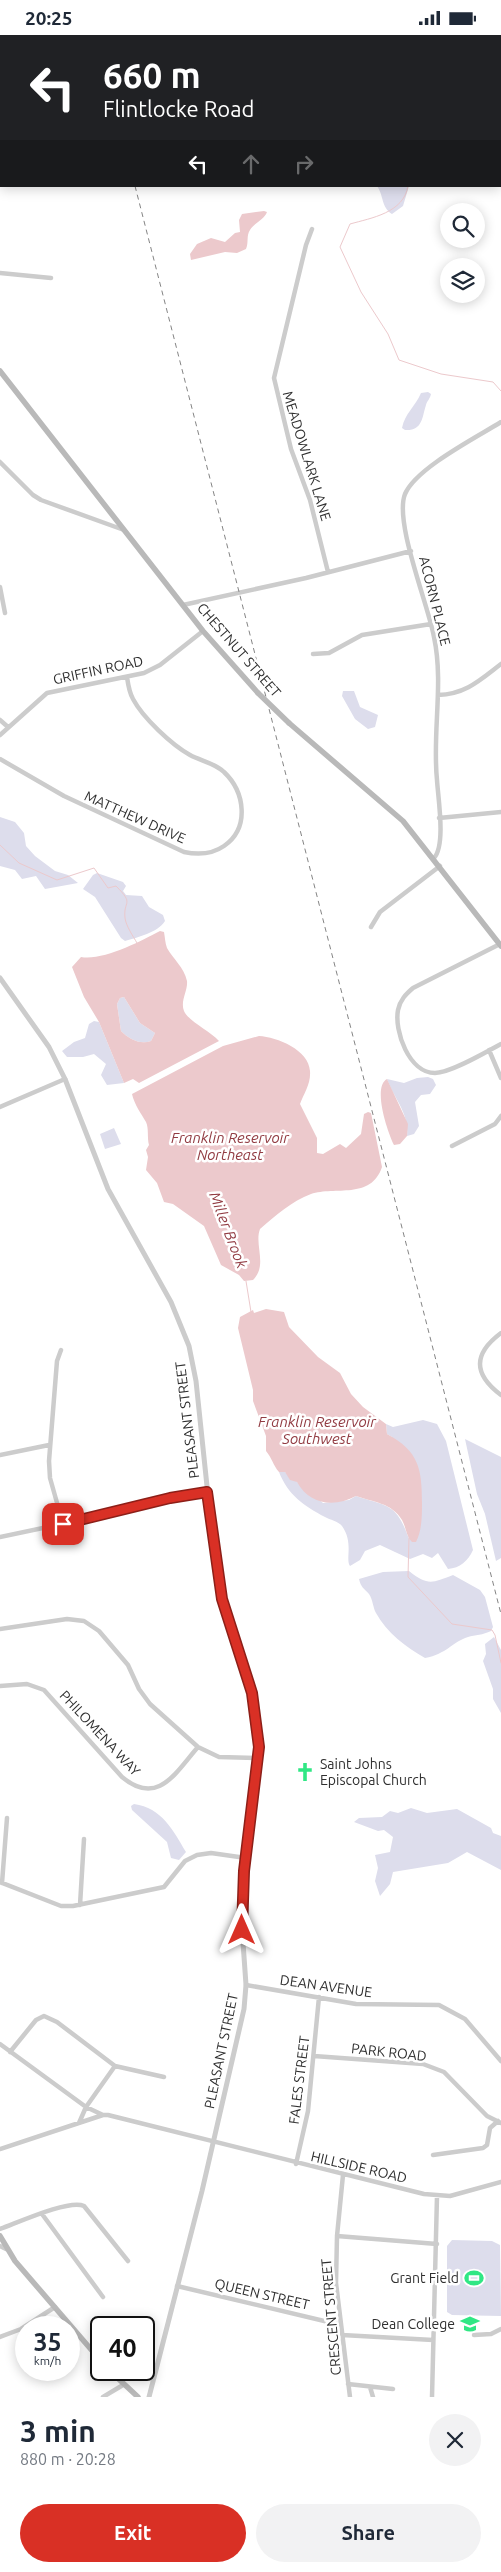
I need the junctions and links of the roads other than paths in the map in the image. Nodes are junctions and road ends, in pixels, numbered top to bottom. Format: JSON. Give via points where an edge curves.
{"nodes":[{"id":1,"x":312,"y":229,"type":"dead end"},
{"id":2,"x":0,"y":273,"type":"edge"},
{"id":3,"x":51,"y":278,"type":"dead end"},
{"id":4,"x":0,"y":371,"type":"edge"},
{"id":5,"x":501,"y":422,"type":"edge"},
{"id":6,"x":0,"y":461,"type":"edge"},
{"id":7,"x":126,"y":530,"type":"junction"},
{"id":8,"x":411,"y":551,"type":"junction"},
{"id":9,"x":328,"y":573,"type":"junction"},
{"id":10,"x":0,"y":589,"type":"edge"},
{"id":11,"x":183,"y":605,"type":"junction"},
{"id":12,"x":6,"y":613,"type":"dead end"},
{"id":13,"x":431,"y":624,"type":"junction"},
{"id":14,"x":203,"y":631,"type":"junction"},
{"id":15,"x":313,"y":654,"type":"dead end"},
{"id":16,"x":501,"y":664,"type":"edge"},
{"id":17,"x":127,"y":677,"type":"junction"},
{"id":18,"x":438,"y":695,"type":"junction"},
{"id":19,"x":0,"y":720,"type":"edge"},
{"id":20,"x":8,"y":727,"type":"junction"},
{"id":21,"x":0,"y":735,"type":"edge"},
{"id":22,"x":0,"y":759,"type":"edge"},
{"id":23,"x":501,"y":812,"type":"edge"},
{"id":24,"x":439,"y":819,"type":"junction"},
{"id":25,"x":434,"y":858,"type":"junction"},
{"id":26,"x":440,"y":866,"type":"junction"},
{"id":27,"x":371,"y":927,"type":"dead end"},
{"id":28,"x":500,"y":942,"type":"edge"},
{"id":29,"x":0,"y":978,"type":"edge"},
{"id":30,"x":501,"y":1043,"type":"edge"},
{"id":31,"x":489,"y":1050,"type":"junction"},
{"id":32,"x":501,"y":1078,"type":"edge"},
{"id":33,"x":65,"y":1079,"type":"junction"},
{"id":34,"x":0,"y":1107,"type":"edge"},
{"id":35,"x":501,"y":1117,"type":"edge"},
{"id":36,"x":452,"y":1146,"type":"dead end"},
{"id":37,"x":501,"y":1333,"type":"edge"},
{"id":38,"x":61,"y":1350,"type":"dead end"},
{"id":39,"x":501,"y":1395,"type":"edge"},
{"id":40,"x":49,"y":1445,"type":"junction"},
{"id":41,"x":0,"y":1455,"type":"edge"},
{"id":42,"x":207,"y":1492,"type":"junction"},
{"id":43,"x":63,"y":1524,"type":"junction"},
{"id":44,"x":0,"y":1537,"type":"edge"},
{"id":45,"x":0,"y":1629,"type":"edge"},
{"id":46,"x":0,"y":1686,"type":"edge"},
{"id":47,"x":198,"y":1747,"type":"junction"},
{"id":48,"x":259,"y":1758,"type":"junction"},
{"id":49,"x":7,"y":1818,"type":"dead end"},
{"id":50,"x":84,"y":1839,"type":"dead end"},
{"id":51,"x":246,"y":1858,"type":"junction"},
{"id":52,"x":1,"y":1883,"type":"edge"},
{"id":53,"x":80,"y":1905,"type":"junction"},
{"id":54,"x":246,"y":1985,"type":"junction"},
{"id":55,"x":319,"y":1997,"type":"junction"},
{"id":56,"x":0,"y":2044,"type":"edge"},
{"id":57,"x":10,"y":2052,"type":"junction"},
{"id":58,"x":314,"y":2056,"type":"junction"},
{"id":59,"x":501,"y":2061,"type":"edge"},
{"id":60,"x":115,"y":2066,"type":"junction"},
{"id":61,"x":164,"y":2077,"type":"dead end"},
{"id":62,"x":86,"y":2107,"type":"junction"},
{"id":63,"x":103,"y":2115,"type":"junction"},
{"id":64,"x":499,"y":2122,"type":"edge"},
{"id":65,"x":79,"y":2123,"type":"junction"},
{"id":66,"x":212,"y":2142,"type":"junction"},
{"id":67,"x":0,"y":2149,"type":"edge"},
{"id":68,"x":433,"y":2155,"type":"dead end"},
{"id":69,"x":296,"y":2164,"type":"junction"},
{"id":70,"x":343,"y":2175,"type":"junction"},
{"id":71,"x":501,"y":2182,"type":"edge"},
{"id":72,"x":437,"y":2196,"type":"junction"},
{"id":73,"x":42,"y":2215,"type":"junction"},
{"id":74,"x":0,"y":2229,"type":"edge"},
{"id":75,"x":0,"y":2236,"type":"edge"},
{"id":76,"x":337,"y":2236,"type":"junction"},
{"id":77,"x":437,"y":2244,"type":"junction"},
{"id":78,"x":3,"y":2248,"type":"edge"},
{"id":79,"x":128,"y":2261,"type":"dead end"},
{"id":80,"x":177,"y":2286,"type":"junction"},
{"id":81,"x":103,"y":2297,"type":"dead end"},
{"id":82,"x":55,"y":2307,"type":"junction"},
{"id":83,"x":341,"y":2325,"type":"junction"},
{"id":84,"x":500,"y":2330,"type":"edge"},
{"id":85,"x":342,"y":2335,"type":"junction"},
{"id":86,"x":474,"y":2335,"type":"dead end"},
{"id":87,"x":0,"y":2337,"type":"edge"},
{"id":88,"x":433,"y":2340,"type":"junction"},
{"id":89,"x":90,"y":2348,"type":"edge"},
{"id":90,"x":119,"y":2381,"type":"edge"},
{"id":91,"x":348,"y":2384,"type":"junction"},
{"id":92,"x":123,"y":2385,"type":"junction"},
{"id":93,"x":370,"y":2387,"type":"junction"},
{"id":94,"x":392,"y":2389,"type":"dead end"},
{"id":95,"x":103,"y":2397,"type":"edge"},
{"id":96,"x":138,"y":2397,"type":"edge"},
{"id":97,"x":149,"y":2397,"type":"edge"},
{"id":98,"x":350,"y":2397,"type":"edge"},
{"id":99,"x":373,"y":2397,"type":"edge"},
{"id":100,"x":432,"y":2397,"type":"edge"}],
"edges":[{"from":1,"to":9,"type":"street","name":"MEADOWLARK LANE","via":[[274,377],[291,449],[308,495]]},
{"from":2,"to":3,"type":"street"},
{"from":4,"to":7,"type":"main road","name":"CHESTNUT STREET"},
{"from":5,"to":8,"type":"street","via":[[413,481],[406,493],[403,513]]},
{"from":6,"to":7,"type":"street","via":[[41,500]]},
{"from":7,"to":11,"type":"main road","name":"CHESTNUT STREET"},
{"from":8,"to":9,"type":"street","name":"ACORN PLACE"},
{"from":8,"to":13,"type":"street","name":"ACORN PLACE"},
{"from":9,"to":11,"type":"street","name":"ACORN PLACE"},
{"from":10,"to":12,"type":"street"},
{"from":11,"to":14,"type":"main road","name":"CHESTNUT STREET"},
{"from":13,"to":15,"type":"street","via":[[362,635],[329,653]]},
{"from":13,"to":18,"type":"street","name":"ACORN PLACE","via":[[437,650]]},
{"from":14,"to":17,"type":"street","name":"GRIFFIN ROAD","via":[[155,668]]},
{"from":14,"to":25,"type":"main road","name":"CHESTNUT STREET","bridge":true,"via":[[258,693],[403,821]]},
{"from":16,"to":18,"type":"street","via":[[470,688]]},
{"from":17,"to":20,"type":"street","name":"GRIFFIN ROAD","via":[[47,693]]},
{"from":17,"to":22,"type":"street","name":"MATTHEW DRIVE","via":[[136,705],[170,741],[221,769],[237,790],[242,806],[241,820],[235,835],[225,845],[205,854],[184,852],[64,796]]},
{"from":18,"to":24,"type":"street","name":"ACORN PLACE","via":[[436,779]]},
{"from":19,"to":20,"type":"street"},
{"from":20,"to":21,"type":"street","name":"GRIFFIN ROAD"},
{"from":23,"to":24,"type":"street"},
{"from":24,"to":25,"type":"street","name":"ACORN PLACE","via":[[440,845]]},
{"from":25,"to":26,"type":"main road","name":"CHESTNUT STREET"},
{"from":26,"to":27,"type":"street","via":[[380,912]]},
{"from":26,"to":28,"type":"main road","name":"CHESTNUT STREET"},
{"from":28,"to":31,"type":"street","via":[[413,988],[403,997],[398,1013],[404,1044],[411,1060],[422,1069],[441,1073]]},
{"from":29,"to":33,"type":"street","name":"PLEASANT STREET","via":[[45,1039]]},
{"from":30,"to":31,"type":"street"},
{"from":31,"to":32,"type":"street"},
{"from":33,"to":34,"type":"street"},
{"from":33,"to":42,"type":"street","name":"PLEASANT STREET","via":[[108,1189],[171,1303],[189,1346],[196,1381]]},
{"from":35,"to":36,"type":"street"},
{"from":37,"to":39,"type":"street","via":[[482,1351],[480,1369],[487,1385]]},
{"from":38,"to":40,"type":"street","via":[[57,1361]]},
{"from":40,"to":41,"type":"street"},
{"from":40,"to":43,"type":"street","via":[[50,1478]]},
{"from":42,"to":43,"type":"street"},
{"from":42,"to":48,"type":"street","name":"PLEASANT STREET","via":[[222,1599],[244,1663],[257,1715]]},
{"from":43,"to":44,"type":"street"},
{"from":45,"to":47,"type":"street","via":[[77,1619],[92,1625],[128,1665],[144,1697]]},
{"from":46,"to":47,"type":"street","name":"PHILOMENA WAY","via":[[27,1684],[44,1690],[122,1777],[136,1787],[151,1789],[163,1785]]},
{"from":47,"to":48,"type":"street","via":[[219,1757]]},
{"from":48,"to":51,"type":"street","name":"PLEASANT STREET"},
{"from":49,"to":52,"type":"street"},
{"from":50,"to":53,"type":"street"},
{"from":51,"to":53,"type":"street","via":[[212,1853],[197,1855],[185,1861],[164,1887]]},
{"from":51,"to":54,"type":"street","name":"PLEASANT STREET","via":[[241,1914]]},
{"from":52,"to":53,"type":"street","via":[[60,1906]]},
{"from":54,"to":55,"type":"street","name":"DEAN AVENUE"},
{"from":54,"to":66,"type":"street","name":"PLEASANT STREET","via":[[236,2046]]},
{"from":55,"to":58,"type":"street","name":"FALES STREET"},
{"from":55,"to":59,"type":"street","name":"DEAN AVENUE","via":[[356,2004],[439,2005],[465,2019]]},
{"from":56,"to":57,"type":"street","name":"HILLSIDE ROAD"},
{"from":57,"to":60,"type":"street","via":[[36,2019],[44,2016]]},
{"from":57,"to":62,"type":"street","name":"HILLSIDE ROAD"},
{"from":58,"to":64,"type":"street","name":"PARK ROAD","via":[[423,2064],[444,2072],[487,2116]]},
{"from":58,"to":69,"type":"street","name":"FALES STREET","via":[[308,2111]]},
{"from":60,"to":61,"type":"street"},
{"from":60,"to":62,"type":"street"},
{"from":62,"to":63,"type":"street","name":"HILLSIDE ROAD"},
{"from":62,"to":65,"type":"street"},
{"from":63,"to":65,"type":"street"},
{"from":63,"to":66,"type":"street","name":"HILLSIDE ROAD"},
{"from":64,"to":68,"type":"street","via":[[490,2128],[483,2148]]},
{"from":65,"to":67,"type":"street"},
{"from":66,"to":69,"type":"street","name":"HILLSIDE ROAD"},
{"from":66,"to":80,"type":"street","name":"PLEASANT STREET"},
{"from":69,"to":70,"type":"street","name":"HILLSIDE ROAD"},
{"from":70,"to":72,"type":"street","name":"HILLSIDE ROAD"},
{"from":70,"to":76,"type":"street","name":"CRESCENT STREET"},
{"from":71,"to":72,"type":"street","name":"HILLSIDE ROAD","via":[[450,2196]]},
{"from":72,"to":77,"type":"street"},
{"from":73,"to":74,"type":"street"},
{"from":73,"to":79,"type":"street","via":[[76,2204],[84,2206]]},
{"from":73,"to":81,"type":"street"},
{"from":75,"to":78,"type":"main road"},
{"from":76,"to":77,"type":"street"},
{"from":76,"to":83,"type":"street","name":"CRESCENT STREET","via":[[336,2283]]},
{"from":77,"to":88,"type":"street"},
{"from":78,"to":82,"type":"main road"},
{"from":80,"to":83,"type":"street","name":"QUEEN STREET"},
{"from":80,"to":97,"type":"street","name":"PLEASANT STREET"},
{"from":82,"to":87,"type":"street","via":[[34,2322]]},
{"from":82,"to":89,"type":"main road"},
{"from":83,"to":85,"type":"street","name":"CRESCENT STREET"},
{"from":84,"to":86,"type":"street"},
{"from":85,"to":88,"type":"street"},
{"from":85,"to":91,"type":"street","name":"CRESCENT STREET"},
{"from":88,"to":100,"type":"street"},
{"from":90,"to":92,"type":"main road"},
{"from":91,"to":93,"type":"street"},
{"from":91,"to":98,"type":"street","name":"CRESCENT STREET"},
{"from":92,"to":95,"type":"street"},
{"from":92,"to":96,"type":"main road"},
{"from":93,"to":94,"type":"street"},
{"from":93,"to":99,"type":"street"}]}
